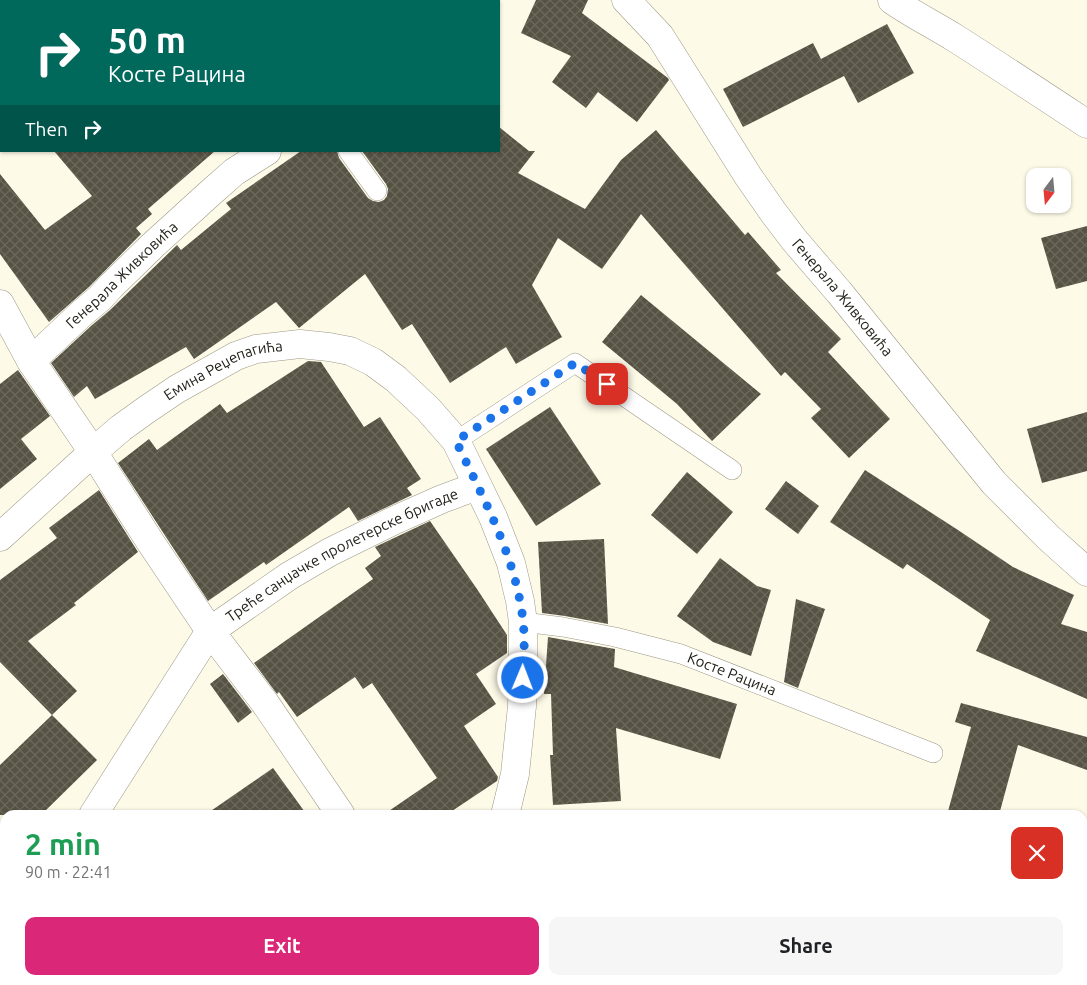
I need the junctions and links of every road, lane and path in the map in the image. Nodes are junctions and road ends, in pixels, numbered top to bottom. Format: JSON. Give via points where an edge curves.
{"nodes":[{"id":1,"x":626,"y":0,"type":"edge"},
{"id":2,"x":892,"y":0,"type":"edge"},
{"id":3,"x":1087,"y":124,"type":"edge"},
{"id":4,"x":265,"y":152,"type":"edge"},
{"id":5,"x":349,"y":152,"type":"edge"},
{"id":6,"x":377,"y":191,"type":"dead end"},
{"id":7,"x":0,"y":304,"type":"edge"},
{"id":8,"x":31,"y":361,"type":"junction"},
{"id":9,"x":456,"y":441,"type":"junction"},
{"id":10,"x":92,"y":452,"type":"junction"},
{"id":11,"x":732,"y":470,"type":"dead end"},
{"id":12,"x":477,"y":486,"type":"junction"},
{"id":13,"x":0,"y":537,"type":"edge"},
{"id":14,"x":1087,"y":572,"type":"edge"},
{"id":15,"x":523,"y":622,"type":"junction"},
{"id":16,"x":210,"y":630,"type":"junction"},
{"id":17,"x":933,"y":753,"type":"dead end"},
{"id":18,"x":95,"y":810,"type":"edge"},
{"id":19,"x":338,"y":810,"type":"edge"},
{"id":20,"x":506,"y":810,"type":"edge"}],
"edges":[{"from":1,"to":14,"type":"street","name":"Генерала Живковића","via":[[660,36],[748,176],[795,241],[994,483]]},
{"from":2,"to":3,"type":"street"},
{"from":4,"to":8,"type":"street","name":"Генерала Живковића","via":[[227,178]]},
{"from":5,"to":6,"type":"lane"},
{"from":7,"to":8,"type":"street"},
{"from":8,"to":10,"type":"street"},
{"from":9,"to":10,"type":"street","name":"Емина Реџепагића","via":[[396,378],[373,362],[350,351],[300,344],[256,349],[236,356],[177,389]]},
{"from":9,"to":11,"type":"lane","via":[[575,363]]},
{"from":9,"to":12,"type":"street"},
{"from":10,"to":13,"type":"street","name":"Емина Реџепагића"},
{"from":10,"to":16,"type":"street","name":"Треће санџачке пролетерске бригаде"},
{"from":12,"to":15,"type":"street","via":[[511,563]]},
{"from":12,"to":16,"type":"street","name":"Треће санџачке пролетерске бригаде","via":[[434,502],[330,552]]},
{"from":15,"to":17,"type":"lane","name":"Косте Рацина","via":[[615,637],[681,654]]},
{"from":15,"to":20,"type":"street","via":[[522,706]]},
{"from":16,"to":18,"type":"street","name":"Треће санџачке пролетерске бригаде"},
{"from":16,"to":19,"type":"street","name":"Треће санџачке пролетерске бригаде"}]}
